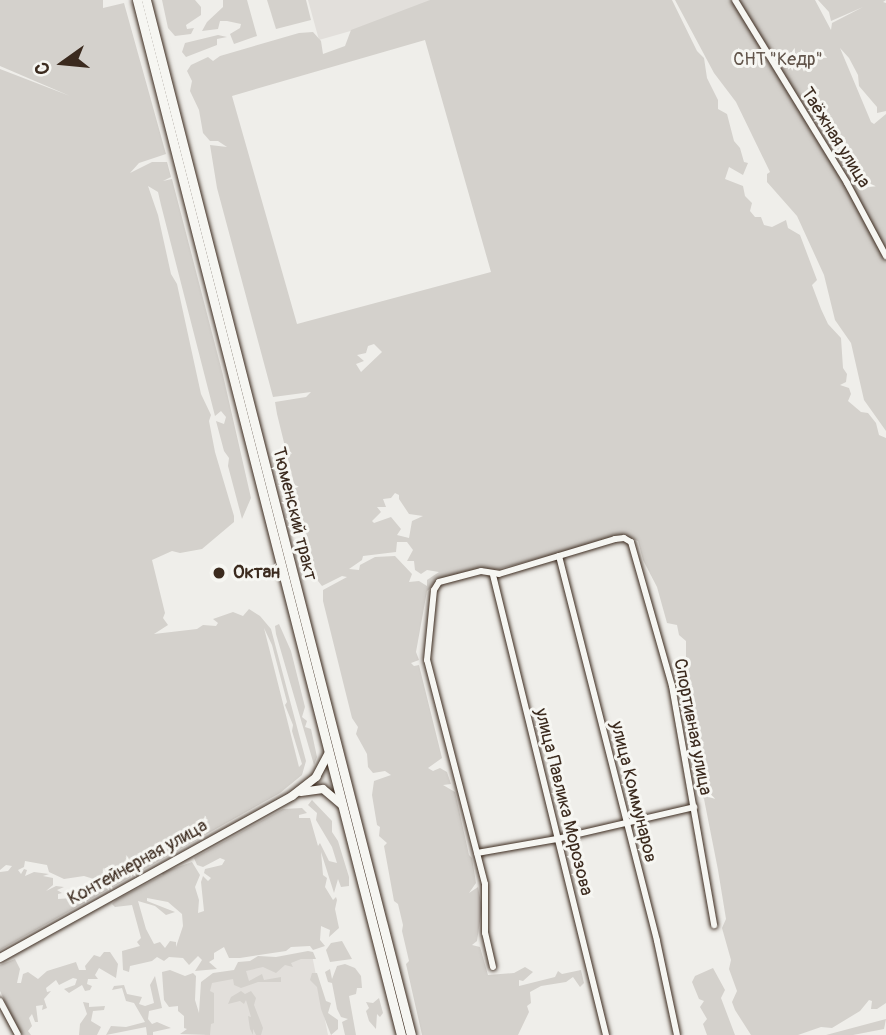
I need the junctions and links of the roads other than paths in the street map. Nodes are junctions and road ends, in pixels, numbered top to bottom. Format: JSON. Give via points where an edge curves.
{"nodes":[{"id":1,"x":137,"y":0,"type":"edge"},
{"id":2,"x":146,"y":0,"type":"edge"},
{"id":3,"x":735,"y":0,"type":"edge"},
{"id":4,"x":886,"y":256,"type":"edge"},
{"id":5,"x":559,"y":556,"type":"junction"},
{"id":6,"x":493,"y":575,"type":"junction"},
{"id":7,"x":330,"y":753,"type":"junction"},
{"id":8,"x":292,"y":796,"type":"junction"},
{"id":9,"x":343,"y":806,"type":"junction"},
{"id":10,"x":694,"y":807,"type":"junction"},
{"id":11,"x":626,"y":822,"type":"junction"},
{"id":12,"x":557,"y":839,"type":"junction"},
{"id":13,"x":477,"y":853,"type":"junction"},
{"id":14,"x":714,"y":925,"type":"dead end"},
{"id":15,"x":0,"y":958,"type":"edge"},
{"id":16,"x":493,"y":967,"type":"dead end"},
{"id":17,"x":0,"y":1000,"type":"edge"},
{"id":18,"x":18,"y":1035,"type":"edge"},
{"id":19,"x":401,"y":1035,"type":"edge"},
{"id":20,"x":411,"y":1035,"type":"edge"},
{"id":21,"x":606,"y":1035,"type":"edge"},
{"id":22,"x":677,"y":1035,"type":"edge"}],
"edges":[{"from":1,"to":7,"type":"main road","name":"Тюменский тракт"},
{"from":2,"to":20,"type":"main road","name":"Тюменский тракт"},
{"from":3,"to":4,"type":"street","name":"Таёжная улица"},
{"from":5,"to":6,"type":"street"},
{"from":5,"to":10,"type":"street","name":"Спортивная улица","via":[[627,539],[672,686]]},
{"from":5,"to":11,"type":"street","name":"улица Коммунаров"},
{"from":6,"to":12,"type":"street","name":"улица Павлика Морозова"},
{"from":6,"to":13,"type":"street","via":[[481,571],[436,585],[428,644],[429,669]]},
{"from":7,"to":8,"type":"street","name":"Контейнерная улица","via":[[316,778]]},
{"from":7,"to":9,"type":"main road","name":"Тюменский тракт"},
{"from":8,"to":9,"type":"street","name":"Контейнерная улица","via":[[323,789]]},
{"from":8,"to":15,"type":"street","name":"Контейнерная улица"},
{"from":9,"to":19,"type":"main road","name":"Тюменский тракт"},
{"from":10,"to":11,"type":"street"},
{"from":10,"to":14,"type":"street","name":"Спортивная улица"},
{"from":11,"to":12,"type":"street"},
{"from":11,"to":22,"type":"street","name":"улица Коммунаров"},
{"from":12,"to":13,"type":"street"},
{"from":12,"to":21,"type":"street","name":"улица Павлика Морозова"},
{"from":13,"to":16,"type":"street","via":[[487,897],[485,933]]},
{"from":17,"to":18,"type":"street"}]}
